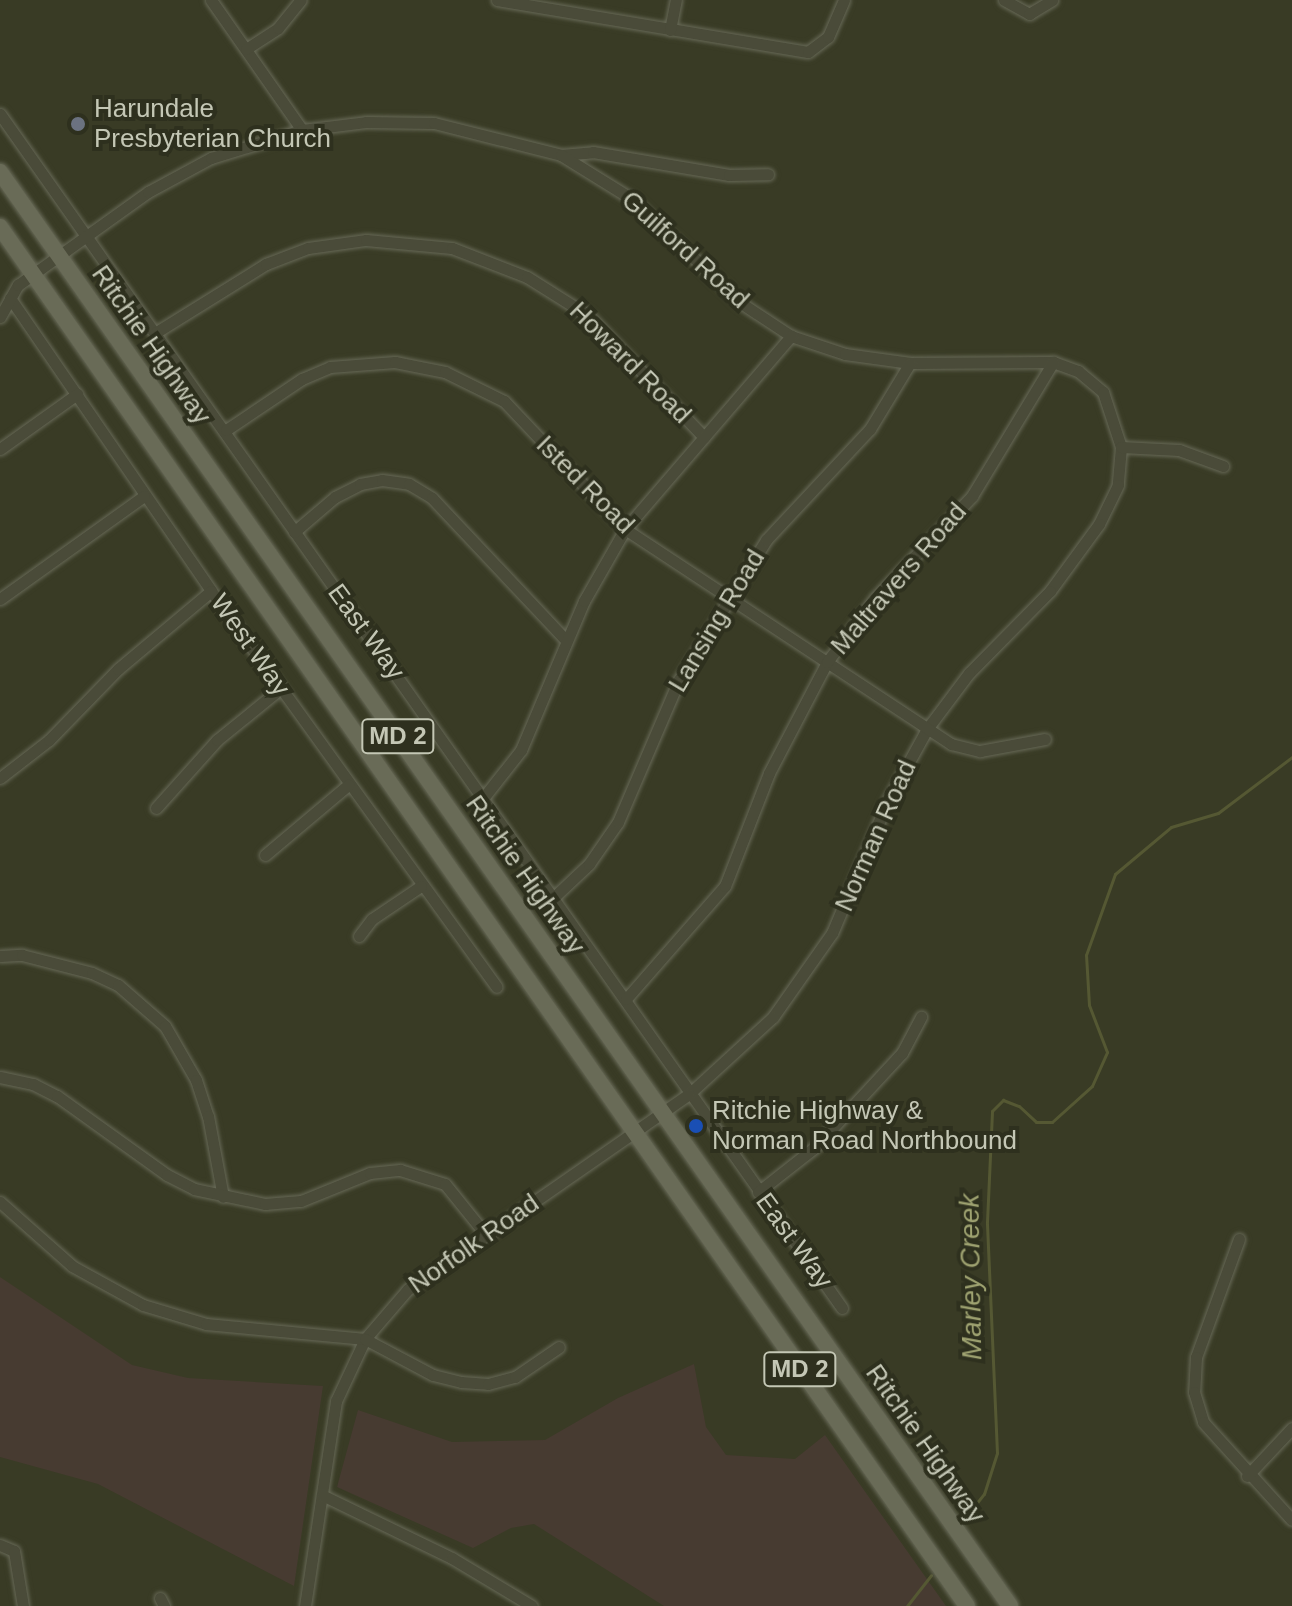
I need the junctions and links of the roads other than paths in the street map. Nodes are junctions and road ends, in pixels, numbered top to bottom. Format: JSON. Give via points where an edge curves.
{"nodes":[{"id":1,"x":211,"y":0,"type":"edge"},
{"id":2,"x":301,"y":0,"type":"edge"},
{"id":3,"x":497,"y":0,"type":"edge"},
{"id":4,"x":676,"y":0,"type":"edge"},
{"id":5,"x":844,"y":0,"type":"edge"},
{"id":6,"x":1004,"y":0,"type":"edge"},
{"id":7,"x":1052,"y":0,"type":"edge"},
{"id":8,"x":553,"y":5,"type":"edge"},
{"id":9,"x":670,"y":30,"type":"junction"},
{"id":10,"x":246,"y":49,"type":"junction"},
{"id":11,"x":0,"y":114,"type":"edge"},
{"id":12,"x":302,"y":130,"type":"junction"},
{"id":13,"x":561,"y":155,"type":"junction"},
{"id":14,"x":0,"y":172,"type":"edge"},
{"id":15,"x":768,"y":174,"type":"dead end"},
{"id":16,"x":0,"y":227,"type":"edge"},
{"id":17,"x":86,"y":235,"type":"junction"},
{"id":18,"x":59,"y":255,"type":"junction"},
{"id":19,"x":33,"y":274,"type":"junction"},
{"id":20,"x":10,"y":298,"type":"junction"},
{"id":21,"x":0,"y":317,"type":"edge"},
{"id":22,"x":155,"y":333,"type":"junction"},
{"id":23,"x":791,"y":336,"type":"junction"},
{"id":24,"x":1053,"y":362,"type":"junction"},
{"id":25,"x":910,"y":363,"type":"junction"},
{"id":26,"x":77,"y":394,"type":"junction"},
{"id":27,"x":226,"y":430,"type":"junction"},
{"id":28,"x":704,"y":437,"type":"junction"},
{"id":29,"x":1121,"y":447,"type":"junction"},
{"id":30,"x":0,"y":449,"type":"edge"},
{"id":31,"x":1223,"y":466,"type":"dead end"},
{"id":32,"x":144,"y":496,"type":"junction"},
{"id":33,"x":625,"y":529,"type":"junction"},
{"id":34,"x":294,"y":532,"type":"junction"},
{"id":35,"x":211,"y":591,"type":"junction"},
{"id":36,"x":729,"y":597,"type":"junction"},
{"id":37,"x":0,"y":599,"type":"edge"},
{"id":38,"x":566,"y":640,"type":"junction"},
{"id":39,"x":827,"y":662,"type":"junction"},
{"id":40,"x":281,"y":688,"type":"junction"},
{"id":41,"x":927,"y":729,"type":"junction"},
{"id":42,"x":1045,"y":739,"type":"dead end"},
{"id":43,"x":0,"y":778,"type":"edge"},
{"id":44,"x":348,"y":785,"type":"junction"},
{"id":45,"x":484,"y":797,"type":"junction"},
{"id":46,"x":156,"y":808,"type":"dead end"},
{"id":47,"x":265,"y":855,"type":"dead end"},
{"id":48,"x":421,"y":886,"type":"junction"},
{"id":49,"x":553,"y":898,"type":"junction"},
{"id":50,"x":359,"y":936,"type":"dead end"},
{"id":51,"x":0,"y":956,"type":"edge"},
{"id":52,"x":497,"y":987,"type":"dead end"},
{"id":53,"x":626,"y":999,"type":"junction"},
{"id":54,"x":921,"y":1017,"type":"dead end"},
{"id":55,"x":0,"y":1077,"type":"edge"},
{"id":56,"x":689,"y":1094,"type":"junction"},
{"id":57,"x":662,"y":1112,"type":"junction"},
{"id":58,"x":635,"y":1131,"type":"junction"},
{"id":59,"x":758,"y":1192,"type":"junction"},
{"id":60,"x":223,"y":1197,"type":"junction"},
{"id":61,"x":0,"y":1202,"type":"edge"},
{"id":62,"x":486,"y":1235,"type":"junction"},
{"id":63,"x":1239,"y":1239,"type":"dead end"},
{"id":64,"x":842,"y":1308,"type":"dead end"},
{"id":65,"x":365,"y":1339,"type":"junction"},
{"id":66,"x":559,"y":1347,"type":"dead end"},
{"id":67,"x":1292,"y":1428,"type":"edge"},
{"id":68,"x":1247,"y":1476,"type":"junction"},
{"id":69,"x":322,"y":1495,"type":"junction"},
{"id":70,"x":1292,"y":1520,"type":"edge"},
{"id":71,"x":0,"y":1545,"type":"edge"},
{"id":72,"x":23,"y":1606,"type":"edge"},
{"id":73,"x":305,"y":1606,"type":"edge"},
{"id":74,"x":532,"y":1606,"type":"edge"},
{"id":75,"x":967,"y":1606,"type":"edge"},
{"id":76,"x":1010,"y":1606,"type":"edge"}],
"edges":[{"from":1,"to":10,"type":"street"},
{"from":2,"to":10,"type":"street","via":[[278,28]]},
{"from":3,"to":8,"type":"street"},
{"from":4,"to":9,"type":"street"},
{"from":5,"to":9,"type":"street","via":[[828,37],[808,52]]},
{"from":6,"to":7,"type":"street","via":[[1017,12],[1039,12]]},
{"from":8,"to":9,"type":"street"},
{"from":10,"to":12,"type":"street"},
{"from":11,"to":17,"type":"street","name":"East Way"},
{"from":12,"to":13,"type":"street","name":"Guilford Road","via":[[366,122],[434,123]]},
{"from":12,"to":17,"type":"street","name":"Guilford Road","via":[[211,158],[148,192]]},
{"from":13,"to":15,"type":"street","via":[[593,152],[729,175]]},
{"from":13,"to":23,"type":"street","name":"Guilford Road","via":[[632,199],[741,303]]},
{"from":14,"to":18,"type":"main road","name":"Ritchie Highway","number":"MD 2"},
{"from":16,"to":19,"type":"main road","number":"MD 2"},
{"from":17,"to":18,"type":"street","name":"Guilford Road"},
{"from":17,"to":22,"type":"street","name":"East Way"},
{"from":18,"to":19,"type":"street","name":"Guilford Road"},
{"from":18,"to":57,"type":"main road","name":"Ritchie Highway","number":"MD 2"},
{"from":19,"to":20,"type":"street","name":"Guilford Road"},
{"from":19,"to":58,"type":"main road","number":"MD 2"},
{"from":20,"to":21,"type":"street","name":"Guilford Road"},
{"from":20,"to":26,"type":"street","name":"West Way"},
{"from":22,"to":27,"type":"street","name":"East Way"},
{"from":22,"to":28,"type":"street","name":"Howard Road","via":[[253,271],[308,248],[366,240],[439,246],[498,264],[563,297],[589,316]]},
{"from":23,"to":25,"type":"street","name":"Guilford Road","via":[[845,354]]},
{"from":23,"to":28,"type":"street"},
{"from":24,"to":25,"type":"street","name":"Guilford Road"},
{"from":24,"to":29,"type":"street","name":"Guilford Road","via":[[1078,371],[1103,392]]},
{"from":24,"to":39,"type":"street","name":"Maltravers Road","via":[[972,496],[875,598]]},
{"from":25,"to":36,"type":"street","name":"Lansing Road","via":[[870,429],[766,540]]},
{"from":26,"to":30,"type":"street"},
{"from":26,"to":32,"type":"street","name":"West Way"},
{"from":27,"to":33,"type":"street","name":"Isted Road","via":[[302,379],[330,367],[395,362],[445,372],[504,401]]},
{"from":27,"to":34,"type":"street","name":"East Way"},
{"from":28,"to":33,"type":"street"},
{"from":29,"to":31,"type":"street","via":[[1179,450]]},
{"from":29,"to":41,"type":"street","name":"Norman Road","via":[[1118,485],[1089,540],[1043,598],[956,688]]},
{"from":32,"to":35,"type":"street","name":"West Way"},
{"from":32,"to":37,"type":"street"},
{"from":33,"to":36,"type":"street","name":"Isted Road"},
{"from":33,"to":38,"type":"street"},
{"from":34,"to":38,"type":"street","via":[[335,497],[360,484],[409,484],[432,498]]},
{"from":34,"to":45,"type":"street","name":"East Way"},
{"from":35,"to":40,"type":"street","name":"West Way"},
{"from":35,"to":43,"type":"street","via":[[118,669],[49,740]]},
{"from":36,"to":39,"type":"street","name":"Isted Road"},
{"from":36,"to":49,"type":"street","name":"Lansing Road","via":[[679,680],[618,822],[589,864]]},
{"from":38,"to":45,"type":"street","via":[[521,750]]},
{"from":39,"to":41,"type":"street","name":"Isted Road"},
{"from":39,"to":53,"type":"street","name":"Maltravers Road","via":[[769,773],[725,886]]},
{"from":40,"to":44,"type":"street","name":"West Way"},
{"from":40,"to":46,"type":"street","via":[[217,740]]},
{"from":41,"to":42,"type":"street","name":"Isted Road","via":[[970,751]]},
{"from":41,"to":56,"type":"street","name":"Norman Road","via":[[892,791],[846,907],[813,966],[756,1036]]},
{"from":44,"to":47,"type":"street"},
{"from":44,"to":48,"type":"street","name":"West Way"},
{"from":45,"to":49,"type":"street","name":"East Way"},
{"from":48,"to":50,"type":"street","via":[[372,919]]},
{"from":48,"to":52,"type":"street","name":"West Way"},
{"from":49,"to":53,"type":"street","name":"East Way"},
{"from":51,"to":60,"type":"street","via":[[22,955],[92,973],[118,985],[165,1026],[196,1080]]},
{"from":53,"to":56,"type":"street","name":"East Way"},
{"from":54,"to":59,"type":"street","via":[[893,1064],[814,1148]]},
{"from":55,"to":60,"type":"street","via":[[57,1096],[167,1175]]},
{"from":56,"to":57,"type":"street","name":"Norman Road"},
{"from":56,"to":59,"type":"street","name":"East Way"},
{"from":57,"to":58,"type":"street","name":"Norfolk Road"},
{"from":57,"to":76,"type":"main road","name":"Ritchie Highway","number":"MD 2"},
{"from":58,"to":62,"type":"street","name":"Norfolk Road"},
{"from":58,"to":75,"type":"main road","number":"MD 2"},
{"from":59,"to":64,"type":"street","name":"East Way"},
{"from":60,"to":62,"type":"street","via":[[265,1204],[301,1201],[370,1173],[400,1170],[445,1184]]},
{"from":61,"to":65,"type":"street","via":[[72,1266],[143,1305],[206,1324]]},
{"from":62,"to":65,"type":"street","name":"Norfolk Road","via":[[408,1289]]},
{"from":63,"to":68,"type":"street","via":[[1196,1357],[1194,1392],[1203,1422]]},
{"from":65,"to":66,"type":"street","via":[[433,1375],[488,1384],[515,1377]]},
{"from":65,"to":69,"type":"street","name":"Norfolk Road","via":[[336,1401]]},
{"from":67,"to":68,"type":"street"},
{"from":68,"to":70,"type":"street"},
{"from":69,"to":73,"type":"street","name":"Norfolk Road"},
{"from":69,"to":74,"type":"street","via":[[452,1558]]},
{"from":71,"to":72,"type":"street","via":[[14,1551]]}]}
